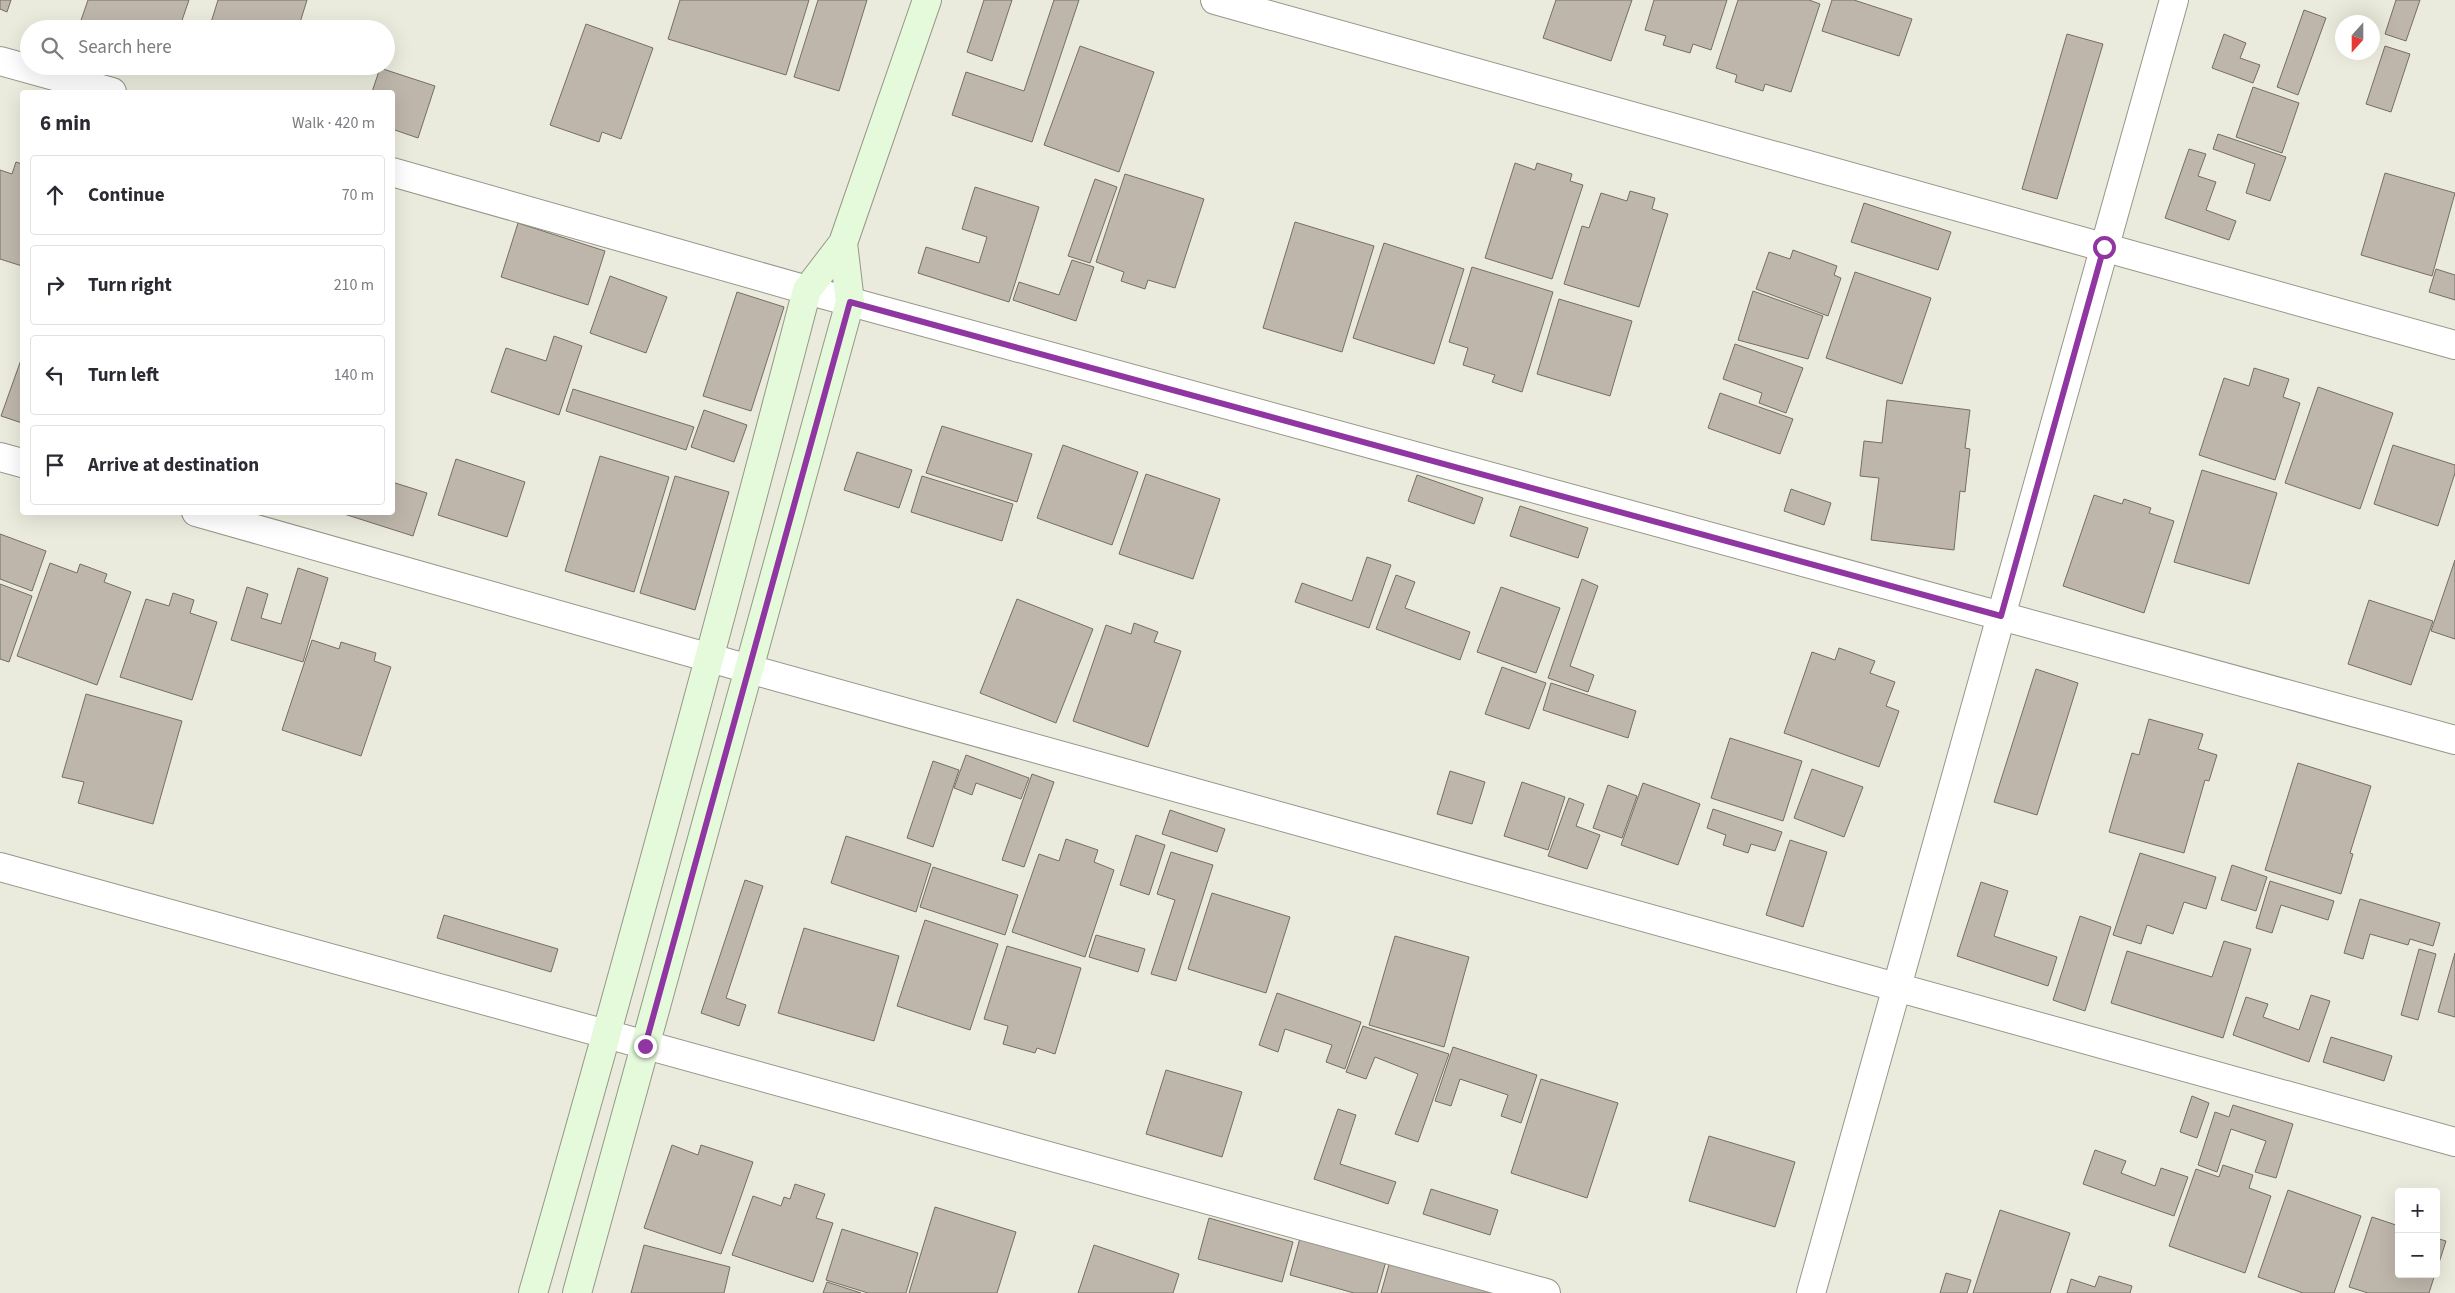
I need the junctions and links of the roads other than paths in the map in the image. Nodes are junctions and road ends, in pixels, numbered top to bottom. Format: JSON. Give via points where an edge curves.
{"nodes":[{"id":1,"x":927,"y":0,"type":"edge"},
{"id":2,"x":1215,"y":0,"type":"edge"},
{"id":3,"x":2174,"y":0,"type":"edge"},
{"id":4,"x":0,"y":61,"type":"edge"},
{"id":5,"x":20,"y":67,"type":"edge"},
{"id":6,"x":51,"y":75,"type":"edge"},
{"id":7,"x":105,"y":90,"type":"edge"},
{"id":8,"x":395,"y":173,"type":"edge"},
{"id":9,"x":843,"y":243,"type":"junction"},
{"id":10,"x":2104,"y":247,"type":"junction"},
{"id":11,"x":807,"y":290,"type":"junction"},
{"id":12,"x":850,"y":302,"type":"junction"},
{"id":13,"x":2455,"y":345,"type":"edge"},
{"id":14,"x":0,"y":457,"type":"edge"},
{"id":15,"x":20,"y":462,"type":"edge"},
{"id":16,"x":207,"y":515,"type":"edge"},
{"id":17,"x":2001,"y":616,"type":"junction"},
{"id":18,"x":710,"y":658,"type":"junction"},
{"id":19,"x":749,"y":669,"type":"junction"},
{"id":20,"x":2455,"y":740,"type":"edge"},
{"id":21,"x":0,"y":867,"type":"edge"},
{"id":22,"x":1897,"y":987,"type":"junction"},
{"id":23,"x":607,"y":1035,"type":"junction"},
{"id":24,"x":645,"y":1046,"type":"junction"},
{"id":25,"x":2455,"y":1142,"type":"edge"},
{"id":26,"x":532,"y":1293,"type":"edge"},
{"id":27,"x":577,"y":1293,"type":"edge"},
{"id":28,"x":1546,"y":1293,"type":"edge"},
{"id":29,"x":1811,"y":1293,"type":"edge"}],
"edges":[{"from":1,"to":9,"type":"main road"},
{"from":2,"to":10,"type":"street"},
{"from":3,"to":10,"type":"street"},
{"from":4,"to":5,"type":"street"},
{"from":6,"to":7,"type":"street"},
{"from":8,"to":11,"type":"street"},
{"from":9,"to":11,"type":"main road"},
{"from":9,"to":12,"type":"main road"},
{"from":10,"to":13,"type":"street"},
{"from":10,"to":17,"type":"street"},
{"from":11,"to":12,"type":"street"},
{"from":11,"to":18,"type":"main road"},
{"from":12,"to":17,"type":"street"},
{"from":12,"to":19,"type":"main road"},
{"from":14,"to":15,"type":"street"},
{"from":16,"to":18,"type":"street"},
{"from":17,"to":20,"type":"street"},
{"from":17,"to":22,"type":"street"},
{"from":18,"to":19,"type":"street"},
{"from":18,"to":23,"type":"main road"},
{"from":19,"to":22,"type":"street"},
{"from":19,"to":24,"type":"main road"},
{"from":21,"to":23,"type":"street"},
{"from":22,"to":25,"type":"street"},
{"from":22,"to":29,"type":"street"},
{"from":23,"to":24,"type":"street"},
{"from":23,"to":26,"type":"main road"},
{"from":24,"to":27,"type":"main road"},
{"from":24,"to":28,"type":"street"}]}
